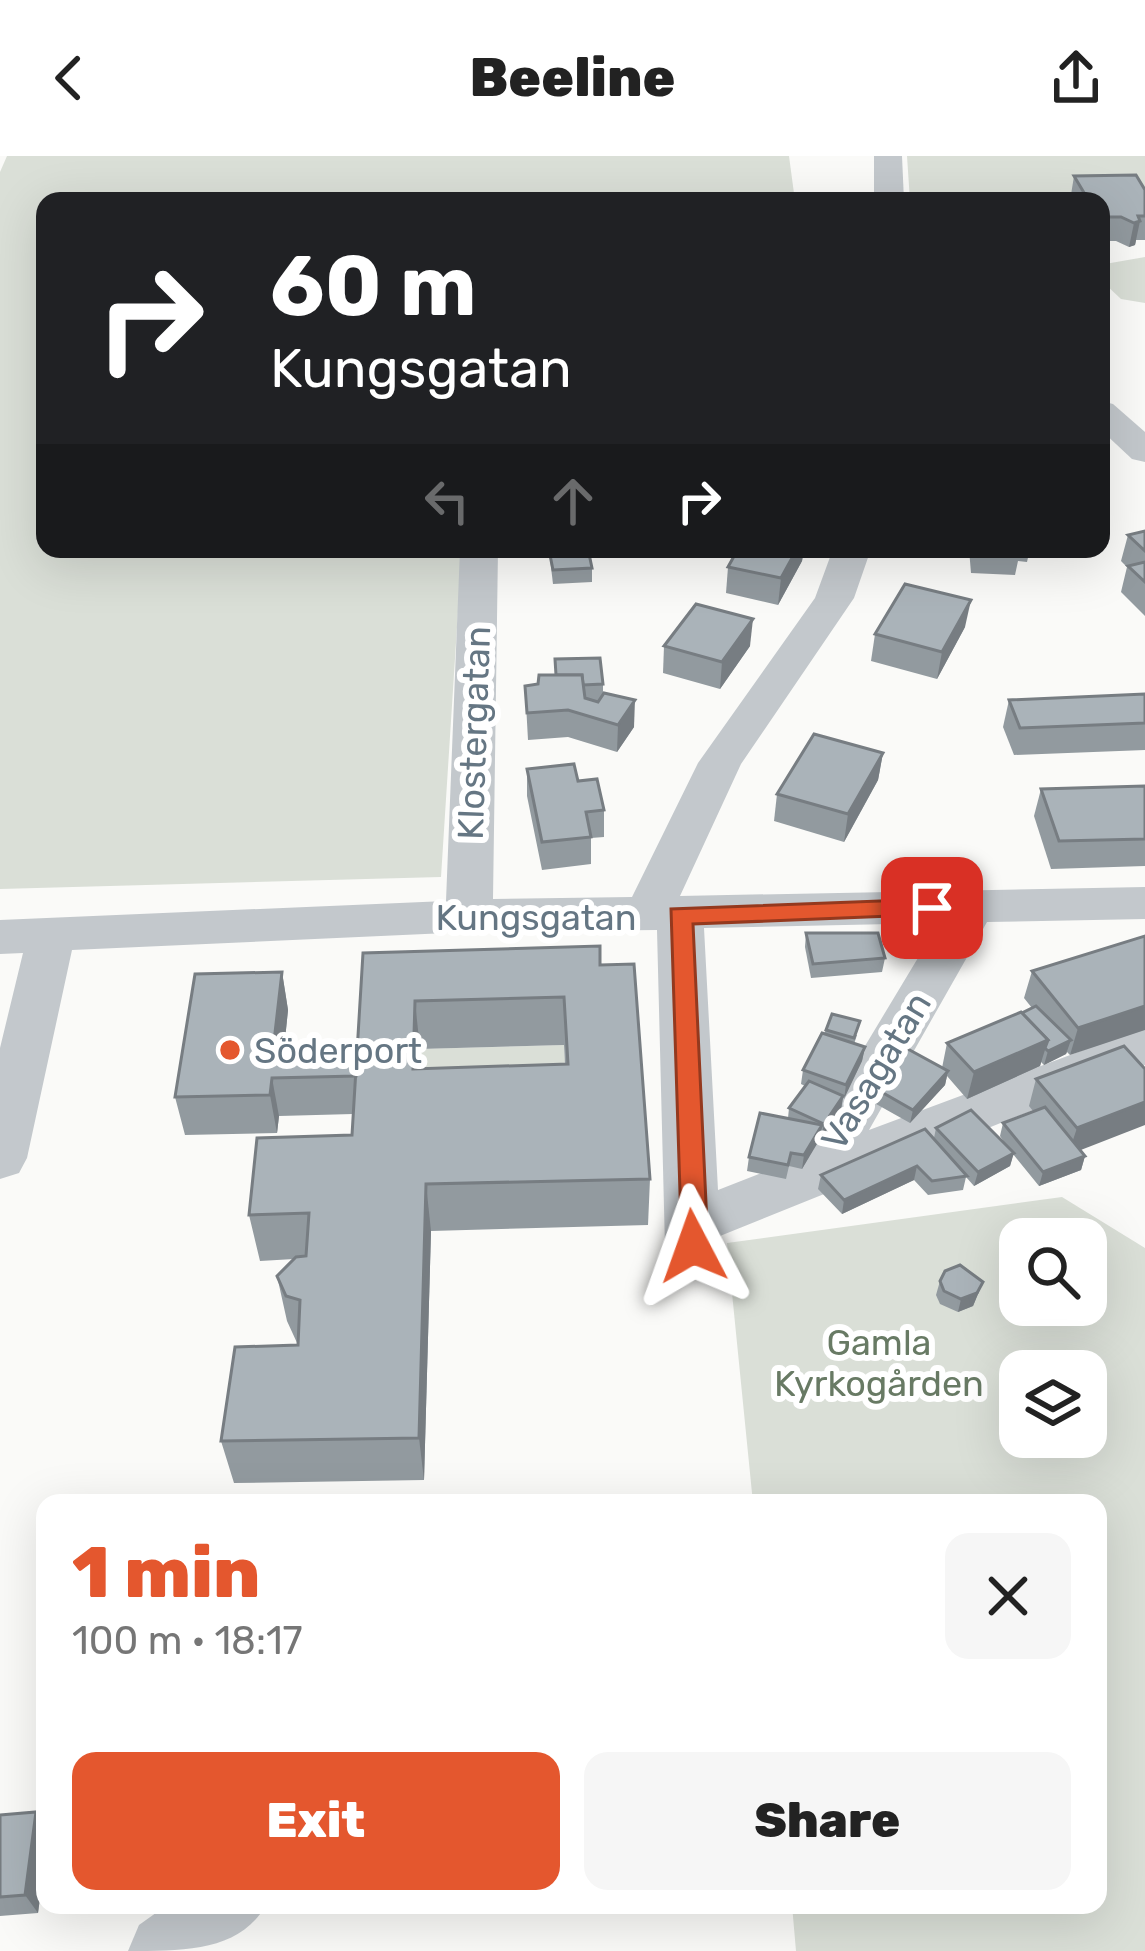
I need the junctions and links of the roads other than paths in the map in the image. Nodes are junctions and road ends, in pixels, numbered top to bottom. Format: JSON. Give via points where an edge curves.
{"nodes":[{"id":1,"x":888,"y":156,"type":"edge"},
{"id":2,"x":889,"y":192,"type":"edge"},
{"id":3,"x":1110,"y":419,"type":"edge"},
{"id":4,"x":1145,"y":451,"type":"edge"},
{"id":5,"x":479,"y":558,"type":"edge"},
{"id":6,"x":849,"y":558,"type":"edge"},
{"id":7,"x":1145,"y":903,"type":"edge"},
{"id":8,"x":973,"y":906,"type":"junction"},
{"id":9,"x":469,"y":916,"type":"junction"},
{"id":10,"x":663,"y":916,"type":"junction"},
{"id":11,"x":52,"y":933,"type":"junction"},
{"id":12,"x":0,"y":937,"type":"edge"},
{"id":13,"x":1145,"y":1046,"type":"edge"},
{"id":14,"x":0,"y":1158,"type":"edge"},
{"id":15,"x":816,"y":1174,"type":"junction"},
{"id":16,"x":217,"y":1914,"type":"edge"},
{"id":17,"x":165,"y":1951,"type":"edge"}],
"edges":[{"from":1,"to":2,"type":"street"},
{"from":3,"to":4,"type":"street"},
{"from":5,"to":9,"type":"street","name":"Klostergatan"},
{"from":6,"to":10,"type":"street","via":[[834,598],[720,764]]},
{"from":7,"to":8,"type":"street","name":"Kungsgatan"},
{"from":8,"to":10,"type":"street","name":"Kungsgatan"},
{"from":8,"to":15,"type":"street","name":"Vasagatan"},
{"from":9,"to":10,"type":"street","name":"Kungsgatan"},
{"from":9,"to":11,"type":"street","name":"Kungsgatan"},
{"from":10,"to":15,"type":"street","via":[[692,1235]]},
{"from":11,"to":12,"type":"street","name":"Kungsgatan"},
{"from":11,"to":14,"type":"street"},
{"from":13,"to":15,"type":"street"},
{"from":16,"to":17,"type":"street"}]}
